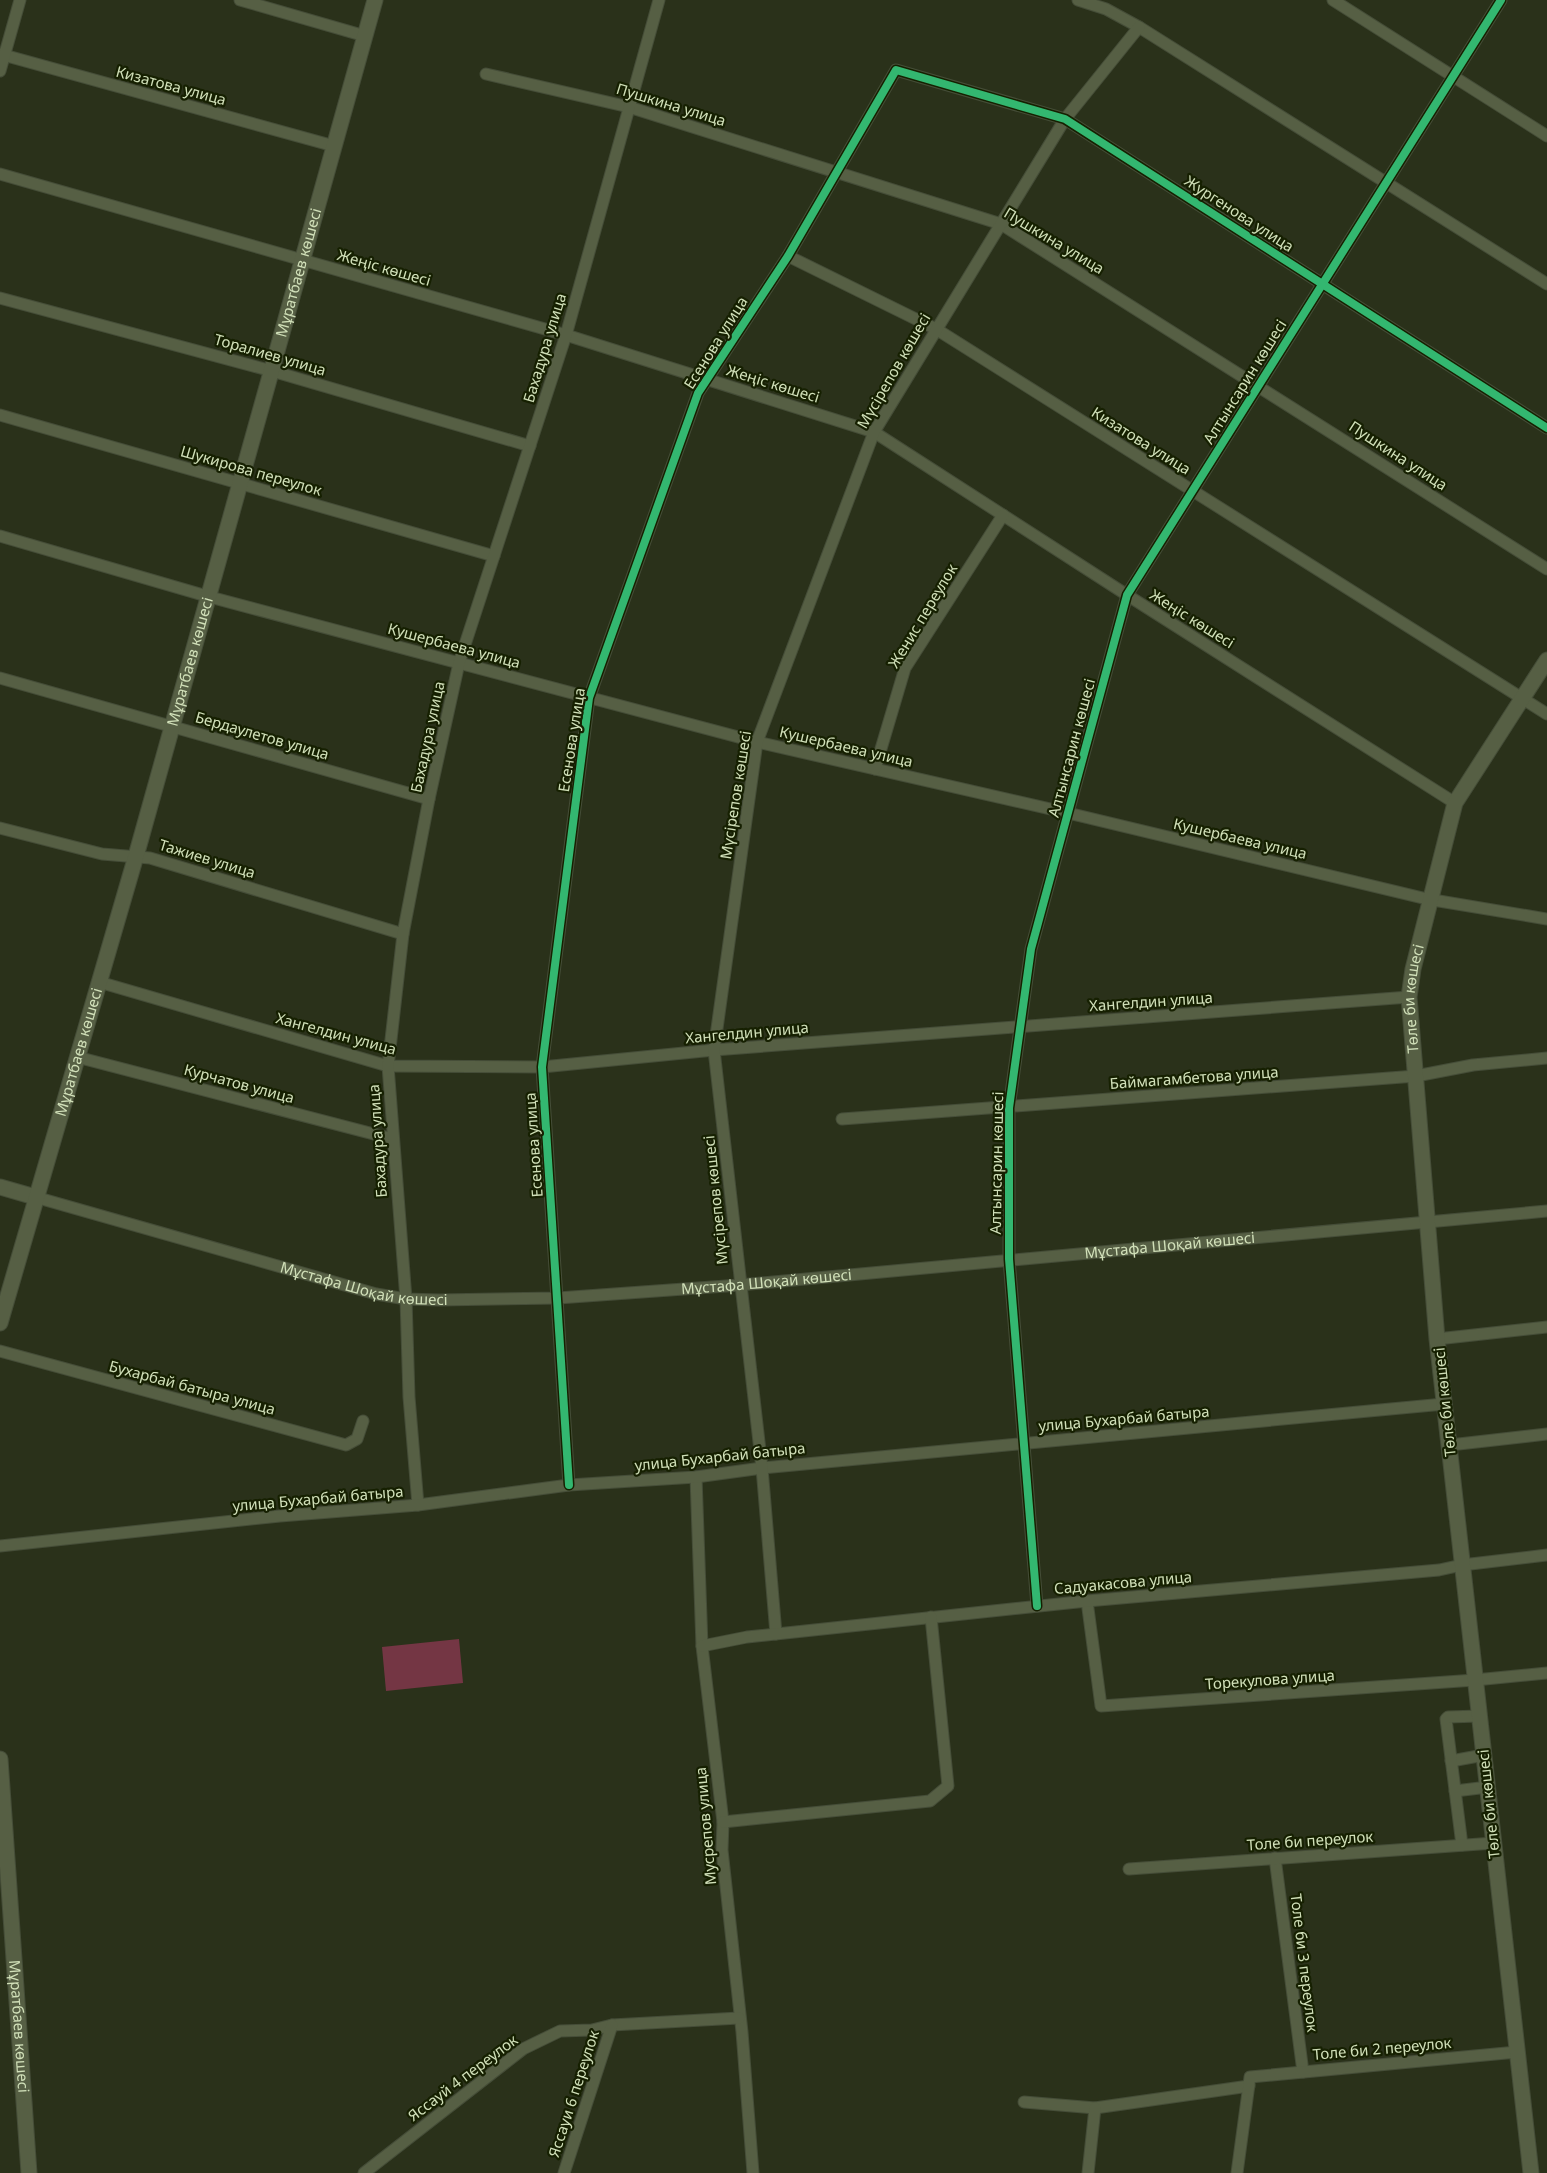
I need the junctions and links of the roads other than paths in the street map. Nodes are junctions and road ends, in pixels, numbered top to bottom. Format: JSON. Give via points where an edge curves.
{"nodes":[{"id":1,"x":20,"y":0,"type":"edge"},
{"id":2,"x":240,"y":0,"type":"edge"},
{"id":3,"x":375,"y":0,"type":"edge"},
{"id":4,"x":1078,"y":0,"type":"edge"},
{"id":5,"x":1333,"y":0,"type":"edge"},
{"id":6,"x":1501,"y":0,"type":"edge"},
{"id":7,"x":657,"y":1,"type":"edge"},
{"id":8,"x":1139,"y":27,"type":"junction"},
{"id":9,"x":365,"y":36,"type":"junction"},
{"id":10,"x":2,"y":55,"type":"edge"},
{"id":11,"x":896,"y":70,"type":"joint"},
{"id":12,"x":0,"y":71,"type":"edge"},
{"id":13,"x":486,"y":74,"type":"dead end"},
{"id":14,"x":1453,"y":77,"type":"junction"},
{"id":15,"x":629,"y":107,"type":"junction"},
{"id":16,"x":1065,"y":119,"type":"junction"},
{"id":17,"x":1547,"y":136,"type":"edge"},
{"id":18,"x":334,"y":146,"type":"junction"},
{"id":19,"x":837,"y":172,"type":"junction"},
{"id":20,"x":0,"y":174,"type":"edge"},
{"id":21,"x":1386,"y":184,"type":"junction"},
{"id":22,"x":1002,"y":224,"type":"junction"},
{"id":23,"x":788,"y":256,"type":"junction"},
{"id":24,"x":303,"y":260,"type":"junction"},
{"id":25,"x":1322,"y":284,"type":"junction"},
{"id":26,"x":1547,"y":284,"type":"edge"},
{"id":27,"x":0,"y":298,"type":"edge"},
{"id":28,"x":936,"y":329,"type":"junction"},
{"id":29,"x":566,"y":334,"type":"junction"},
{"id":30,"x":272,"y":371,"type":"junction"},
{"id":31,"x":708,"y":380,"type":"junction"},
{"id":32,"x":1259,"y":385,"type":"junction"},
{"id":33,"x":0,"y":415,"type":"edge"},
{"id":34,"x":1547,"y":428,"type":"edge"},
{"id":35,"x":874,"y":432,"type":"junction"},
{"id":36,"x":530,"y":446,"type":"junction"},
{"id":37,"x":242,"y":483,"type":"junction"},
{"id":38,"x":1192,"y":491,"type":"junction"},
{"id":39,"x":1003,"y":515,"type":"junction"},
{"id":40,"x":0,"y":536,"type":"edge"},
{"id":41,"x":494,"y":556,"type":"junction"},
{"id":42,"x":1547,"y":569,"type":"edge"},
{"id":43,"x":1127,"y":595,"type":"junction"},
{"id":44,"x":210,"y":597,"type":"junction"},
{"id":45,"x":1547,"y":660,"type":"edge"},
{"id":46,"x":459,"y":663,"type":"junction"},
{"id":47,"x":0,"y":678,"type":"edge"},
{"id":48,"x":589,"y":698,"type":"junction"},
{"id":49,"x":1522,"y":699,"type":"junction"},
{"id":50,"x":1547,"y":714,"type":"edge"},
{"id":51,"x":173,"y":726,"type":"junction"},
{"id":52,"x":757,"y":742,"type":"junction"},
{"id":53,"x":875,"y":769,"type":"junction"},
{"id":54,"x":430,"y":799,"type":"junction"},
{"id":55,"x":1455,"y":802,"type":"junction"},
{"id":56,"x":1068,"y":813,"type":"junction"},
{"id":57,"x":0,"y":828,"type":"edge"},
{"id":58,"x":136,"y":856,"type":"junction"},
{"id":59,"x":1429,"y":900,"type":"junction"},
{"id":60,"x":1547,"y":919,"type":"edge"},
{"id":61,"x":403,"y":934,"type":"junction"},
{"id":62,"x":99,"y":982,"type":"junction"},
{"id":63,"x":1409,"y":998,"type":"junction"},
{"id":64,"x":1020,"y":1028,"type":"junction"},
{"id":65,"x":714,"y":1050,"type":"junction"},
{"id":66,"x":78,"y":1057,"type":"junction"},
{"id":67,"x":1547,"y":1058,"type":"edge"},
{"id":68,"x":388,"y":1066,"type":"junction"},
{"id":69,"x":542,"y":1067,"type":"junction"},
{"id":70,"x":1416,"y":1076,"type":"junction"},
{"id":71,"x":1009,"y":1108,"type":"junction"},
{"id":72,"x":842,"y":1119,"type":"dead end"},
{"id":73,"x":393,"y":1140,"type":"junction"},
{"id":74,"x":0,"y":1187,"type":"edge"},
{"id":75,"x":36,"y":1197,"type":"junction"},
{"id":76,"x":1547,"y":1210,"type":"edge"},
{"id":77,"x":1428,"y":1220,"type":"junction"},
{"id":78,"x":1009,"y":1260,"type":"junction"},
{"id":79,"x":740,"y":1284,"type":"junction"},
{"id":80,"x":558,"y":1298,"type":"junction"},
{"id":81,"x":406,"y":1299,"type":"junction"},
{"id":82,"x":0,"y":1323,"type":"edge"},
{"id":83,"x":1547,"y":1327,"type":"edge"},
{"id":84,"x":1437,"y":1339,"type":"junction"},
{"id":85,"x":0,"y":1351,"type":"edge"},
{"id":86,"x":1444,"y":1404,"type":"junction"},
{"id":87,"x":362,"y":1421,"type":"dead end"},
{"id":88,"x":1547,"y":1434,"type":"edge"},
{"id":89,"x":1024,"y":1443,"type":"junction"},
{"id":90,"x":1450,"y":1445,"type":"junction"},
{"id":91,"x":762,"y":1468,"type":"junction"},
{"id":92,"x":696,"y":1477,"type":"junction"},
{"id":93,"x":569,"y":1485,"type":"junction"},
{"id":94,"x":418,"y":1505,"type":"junction"},
{"id":95,"x":0,"y":1546,"type":"edge"},
{"id":96,"x":1547,"y":1555,"type":"edge"},
{"id":97,"x":1462,"y":1565,"type":"junction"},
{"id":98,"x":1087,"y":1601,"type":"junction"},
{"id":99,"x":1037,"y":1606,"type":"junction"},
{"id":100,"x":931,"y":1617,"type":"junction"},
{"id":101,"x":776,"y":1634,"type":"junction"},
{"id":102,"x":702,"y":1646,"type":"junction"},
{"id":103,"x":1547,"y":1673,"type":"edge"},
{"id":104,"x":1476,"y":1680,"type":"junction"},
{"id":105,"x":1480,"y":1716,"type":"junction"},
{"id":106,"x":1484,"y":1755,"type":"junction"},
{"id":107,"x":0,"y":1759,"type":"edge"},
{"id":108,"x":1451,"y":1761,"type":"junction"},
{"id":109,"x":1488,"y":1787,"type":"junction"},
{"id":110,"x":1455,"y":1791,"type":"junction"},
{"id":111,"x":723,"y":1822,"type":"junction"},
{"id":112,"x":1494,"y":1842,"type":"junction"},
{"id":113,"x":1462,"y":1845,"type":"junction"},
{"id":114,"x":1275,"y":1858,"type":"junction"},
{"id":115,"x":1129,"y":1869,"type":"dead end"},
{"id":116,"x":739,"y":2018,"type":"junction"},
{"id":117,"x":612,"y":2025,"type":"junction"},
{"id":118,"x":1517,"y":2052,"type":"junction"},
{"id":119,"x":1303,"y":2072,"type":"junction"},
{"id":120,"x":1250,"y":2082,"type":"junction"},
{"id":121,"x":1024,"y":2102,"type":"dead end"},
{"id":122,"x":1095,"y":2108,"type":"junction"},
{"id":123,"x":29,"y":2173,"type":"edge"},
{"id":124,"x":364,"y":2173,"type":"edge"},
{"id":125,"x":564,"y":2173,"type":"edge"},
{"id":126,"x":753,"y":2173,"type":"edge"},
{"id":127,"x":1088,"y":2173,"type":"edge"},
{"id":128,"x":1237,"y":2173,"type":"edge"},
{"id":129,"x":1531,"y":2173,"type":"edge"}],
"edges":[{"from":1,"to":10,"type":"street"},
{"from":2,"to":9,"type":"street"},
{"from":3,"to":9,"type":"street","name":"Мұратбаев көшесі"},
{"from":4,"to":8,"type":"street","via":[[1106,9]]},
{"from":5,"to":14,"type":"street"},
{"from":6,"to":14,"type":"street","name":"Алтынсарин көшесі"},
{"from":7,"to":15,"type":"street","name":"Бахадура улица"},
{"from":8,"to":16,"type":"street","name":"Мүсірепов көшесі"},
{"from":8,"to":21,"type":"street"},
{"from":9,"to":18,"type":"street","name":"Мұратбаев көшесі"},
{"from":10,"to":12,"type":"street"},
{"from":10,"to":18,"type":"street","name":"Кизатова улица"},
{"from":11,"to":16,"type":"street","name":"Жургенова улица"},
{"from":11,"to":19,"type":"street","name":"Есенова улица"},
{"from":13,"to":15,"type":"street","name":"Пушкина улица"},
{"from":14,"to":17,"type":"street"},
{"from":14,"to":21,"type":"street","name":"Алтынсарин көшесі"},
{"from":15,"to":19,"type":"street","name":"Пушкина улица"},
{"from":15,"to":29,"type":"street","name":"Бахадура улица"},
{"from":16,"to":22,"type":"street","name":"Мүсірепов көшесі"},
{"from":16,"to":25,"type":"street","name":"Жургенова улица"},
{"from":18,"to":24,"type":"street","name":"Мұратбаев көшесі"},
{"from":19,"to":22,"type":"street","name":"Пушкина улица"},
{"from":19,"to":23,"type":"street","name":"Есенова улица"},
{"from":20,"to":24,"type":"street","name":"Жеңіс көшесі"},
{"from":21,"to":25,"type":"street","name":"Алтынсарин көшесі"},
{"from":21,"to":26,"type":"street"},
{"from":22,"to":28,"type":"street","name":"Мүсірепов көшесі"},
{"from":22,"to":32,"type":"street","name":"Пушкина улица"},
{"from":23,"to":28,"type":"street","name":"Кизатова улица"},
{"from":23,"to":31,"type":"street","name":"Есенова улица"},
{"from":24,"to":29,"type":"street","name":"Жеңіс көшесі"},
{"from":24,"to":30,"type":"street","name":"Мұратбаев көшесі"},
{"from":25,"to":32,"type":"street","name":"Алтынсарин көшесі"},
{"from":25,"to":34,"type":"street","name":"Жургенова улица"},
{"from":27,"to":30,"type":"street","name":"Торалиев улица"},
{"from":28,"to":35,"type":"street","name":"Мүсірепов көшесі"},
{"from":28,"to":38,"type":"street","name":"Кизатова улица"},
{"from":29,"to":31,"type":"street","name":"Жеңіс көшесі"},
{"from":29,"to":36,"type":"street","name":"Бахадура улица"},
{"from":30,"to":36,"type":"street","name":"Торалиев улица"},
{"from":30,"to":37,"type":"street","name":"Мұратбаев көшесі"},
{"from":31,"to":35,"type":"street","name":"Жеңіс көшесі"},
{"from":31,"to":48,"type":"street","name":"Есенова улица","via":[[698,393]]},
{"from":32,"to":38,"type":"street","name":"Алтынсарин көшесі"},
{"from":32,"to":42,"type":"street","name":"Пушкина улица"},
{"from":33,"to":37,"type":"street","name":"Шукирова переулок"},
{"from":35,"to":39,"type":"street","name":"Жеңіс көшесі"},
{"from":35,"to":52,"type":"street","name":"Мүсірепов көшесі"},
{"from":36,"to":41,"type":"street","name":"Бахадура улица"},
{"from":37,"to":41,"type":"street","name":"Шукирова переулок"},
{"from":37,"to":44,"type":"street","name":"Мұратбаев көшесі"},
{"from":38,"to":43,"type":"street","name":"Алтынсарин көшесі"},
{"from":38,"to":49,"type":"street","name":"Кизатова улица"},
{"from":39,"to":43,"type":"street","name":"Жеңіс көшесі"},
{"from":39,"to":53,"type":"street","name":"Женис переулок","via":[[905,668]]},
{"from":40,"to":44,"type":"street","name":"Кушербаева улица"},
{"from":41,"to":46,"type":"street","name":"Бахадура улица"},
{"from":43,"to":55,"type":"street","name":"Жеңіс көшесі"},
{"from":43,"to":56,"type":"street","name":"Алтынсарин көшесі"},
{"from":44,"to":46,"type":"street","name":"Кушербаева улица"},
{"from":44,"to":51,"type":"street","name":"Мұратбаев көшесі"},
{"from":45,"to":49,"type":"street","name":"Төле би көшесі"},
{"from":46,"to":48,"type":"street","name":"Кушербаева улица"},
{"from":46,"to":54,"type":"street","name":"Бахадура улица"},
{"from":47,"to":51,"type":"street","name":"Бердаулетов улица"},
{"from":48,"to":52,"type":"street","name":"Кушербаева улица"},
{"from":48,"to":69,"type":"street","name":"Есенова улица"},
{"from":49,"to":50,"type":"street","name":"Кизатова улица"},
{"from":49,"to":55,"type":"street","name":"Төле би көшесі"},
{"from":51,"to":54,"type":"street","name":"Бердаулетов улица"},
{"from":51,"to":58,"type":"street","name":"Мұратбаев көшесі"},
{"from":52,"to":53,"type":"street","name":"Кушербаева улица"},
{"from":52,"to":65,"type":"street","name":"Мүсірепов көшесі"},
{"from":53,"to":56,"type":"street","name":"Кушербаева улица"},
{"from":54,"to":61,"type":"street","name":"Бахадура улица"},
{"from":55,"to":59,"type":"street","name":"Төле би көшесі"},
{"from":56,"to":59,"type":"street","name":"Кушербаева улица"},
{"from":56,"to":64,"type":"street","name":"Алтынсарин көшесі","via":[[1032,949]]},
{"from":57,"to":58,"type":"street","name":"Тажиев улица","via":[[102,854]]},
{"from":58,"to":61,"type":"street","name":"Тажиев улица"},
{"from":58,"to":62,"type":"street","name":"Мұратбаев көшесі"},
{"from":59,"to":60,"type":"street","name":"Кушербаева улица"},
{"from":59,"to":63,"type":"street","name":"Төле би көшесі"},
{"from":61,"to":68,"type":"street","name":"Бахадура улица"},
{"from":62,"to":66,"type":"street","name":"Мұратбаев көшесі"},
{"from":62,"to":68,"type":"street","name":"Хангелдин улица"},
{"from":63,"to":64,"type":"street","name":"Хангелдин улица"},
{"from":63,"to":70,"type":"street","name":"Төле би көшесі"},
{"from":64,"to":65,"type":"street","name":"Хангелдин улица"},
{"from":64,"to":71,"type":"street","name":"Алтынсарин көшесі"},
{"from":65,"to":69,"type":"street","name":"Хангелдин улица"},
{"from":65,"to":79,"type":"street","name":"Мүсірепов көшесі"},
{"from":66,"to":73,"type":"street","name":"Курчатов улица"},
{"from":66,"to":75,"type":"street","name":"Мұратбаев көшесі"},
{"from":67,"to":70,"type":"street","name":"Баймагамбетова улица"},
{"from":68,"to":69,"type":"street","name":"Хангелдин улица"},
{"from":68,"to":73,"type":"street","name":"Бахадура улица"},
{"from":69,"to":80,"type":"street","name":"Есенова улица"},
{"from":70,"to":71,"type":"street","name":"Баймагамбетова улица"},
{"from":70,"to":77,"type":"street","name":"Төле би көшесі"},
{"from":71,"to":72,"type":"street","name":"Баймагамбетова улица"},
{"from":71,"to":78,"type":"street","name":"Алтынсарин көшесі"},
{"from":73,"to":81,"type":"street","name":"Бахадура улица"},
{"from":74,"to":75,"type":"street","name":"Мұстафа Шоқай көшесі"},
{"from":75,"to":81,"type":"street","name":"Мұстафа Шоқай көшесі","via":[[376,1294]]},
{"from":75,"to":82,"type":"street","name":"Мұратбаев көшесі"},
{"from":76,"to":77,"type":"street","name":"Мұстафа Шоқай көшесі"},
{"from":77,"to":78,"type":"street","name":"Мұстафа Шоқай көшесі"},
{"from":77,"to":84,"type":"street","name":"Төле би көшесі"},
{"from":78,"to":79,"type":"street","name":"Мұстафа Шоқай көшесі"},
{"from":78,"to":89,"type":"street","name":"Алтынсарин көшесі"},
{"from":79,"to":80,"type":"street","name":"Мұстафа Шоқай көшесі"},
{"from":79,"to":91,"type":"street","name":"Мүсірепов көшесі"},
{"from":80,"to":81,"type":"street","name":"Мұстафа Шоқай көшесі"},
{"from":80,"to":93,"type":"street","name":"Есенова улица"},
{"from":81,"to":94,"type":"street","name":"Бахадура улица","via":[[409,1397]]},
{"from":83,"to":84,"type":"street"},
{"from":84,"to":86,"type":"street","name":"Төле би көшесі"},
{"from":85,"to":87,"type":"street","name":"Бухарбай батыра улица","via":[[346,1445],[357,1438]]},
{"from":86,"to":89,"type":"street","name":"улица Бухарбай батыра"},
{"from":86,"to":90,"type":"street","name":"Төле би көшесі"},
{"from":88,"to":90,"type":"street"},
{"from":89,"to":91,"type":"street","name":"улица Бухарбай батыра"},
{"from":89,"to":99,"type":"street","name":"Алтынсарин көшесі"},
{"from":90,"to":97,"type":"street","name":"Төле би көшесі"},
{"from":91,"to":92,"type":"street","name":"улица Бухарбай батыра"},
{"from":91,"to":101,"type":"street","name":"Мүсірепов көшесі"},
{"from":92,"to":93,"type":"street","name":"улица Бухарбай батыра"},
{"from":92,"to":102,"type":"street","name":"Мусрепов улица"},
{"from":93,"to":94,"type":"street","name":"улица Бухарбай батыра"},
{"from":94,"to":95,"type":"street","name":"улица Бухарбай батыра","via":[[280,1516]]},
{"from":96,"to":97,"type":"street","name":"Садуакасова улица"},
{"from":97,"to":98,"type":"street","name":"Садуакасова улица","via":[[1439,1570]]},
{"from":97,"to":104,"type":"street","name":"Төле би көшесі"},
{"from":98,"to":99,"type":"street","name":"Садуакасова улица"},
{"from":98,"to":104,"type":"street","name":"Торекулова улица","via":[[1101,1706]]},
{"from":99,"to":100,"type":"street","name":"Садуакасова улица"},
{"from":100,"to":101,"type":"street","name":"Садуакасова улица"},
{"from":100,"to":111,"type":"street","via":[[948,1786],[930,1801]]},
{"from":101,"to":102,"type":"street","name":"Садуакасова улица"},
{"from":102,"to":111,"type":"street","name":"Мусрепов улица"},
{"from":103,"to":104,"type":"street","name":"Торекулова улица"},
{"from":104,"to":105,"type":"street","name":"Төле би көшесі"},
{"from":105,"to":106,"type":"street","name":"Төле би көшесі"},
{"from":105,"to":108,"type":"street","via":[[1446,1719]]},
{"from":106,"to":108,"type":"street"},
{"from":106,"to":109,"type":"street","name":"Төле би көшесі"},
{"from":107,"to":123,"type":"street","name":"Мұратбаев көшесі"},
{"from":108,"to":110,"type":"street"},
{"from":109,"to":110,"type":"street"},
{"from":109,"to":112,"type":"street","name":"Төле би көшесі"},
{"from":110,"to":113,"type":"street"},
{"from":111,"to":116,"type":"street","name":"Мусрепов улица","via":[[722,1850]]},
{"from":112,"to":113,"type":"street","name":"Толе би переулок"},
{"from":112,"to":118,"type":"street","name":"Төле би көшесі"},
{"from":113,"to":114,"type":"street","name":"Толе би переулок"},
{"from":114,"to":115,"type":"street","name":"Толе би переулок"},
{"from":114,"to":119,"type":"street","name":"Толе би 3 переулок"},
{"from":116,"to":117,"type":"street","name":"Яссауй 4 переулок"},
{"from":116,"to":126,"type":"street","name":"Мусрепов улица"},
{"from":117,"to":124,"type":"street","name":"Яссауй 4 переулок","via":[[592,2030],[560,2031],[523,2049]]},
{"from":117,"to":125,"type":"street","name":"Яссауи 6 переулок"},
{"from":118,"to":119,"type":"street","name":"Толе би 2 переулок"},
{"from":118,"to":129,"type":"street","name":"Төле би көшесі"},
{"from":119,"to":120,"type":"street","name":"Толе би 2 переулок"},
{"from":120,"to":122,"type":"street","name":"Толе би 2 переулок"},
{"from":120,"to":128,"type":"street"},
{"from":121,"to":122,"type":"street","name":"Толе би 2 переулок"},
{"from":122,"to":127,"type":"street"}]}
